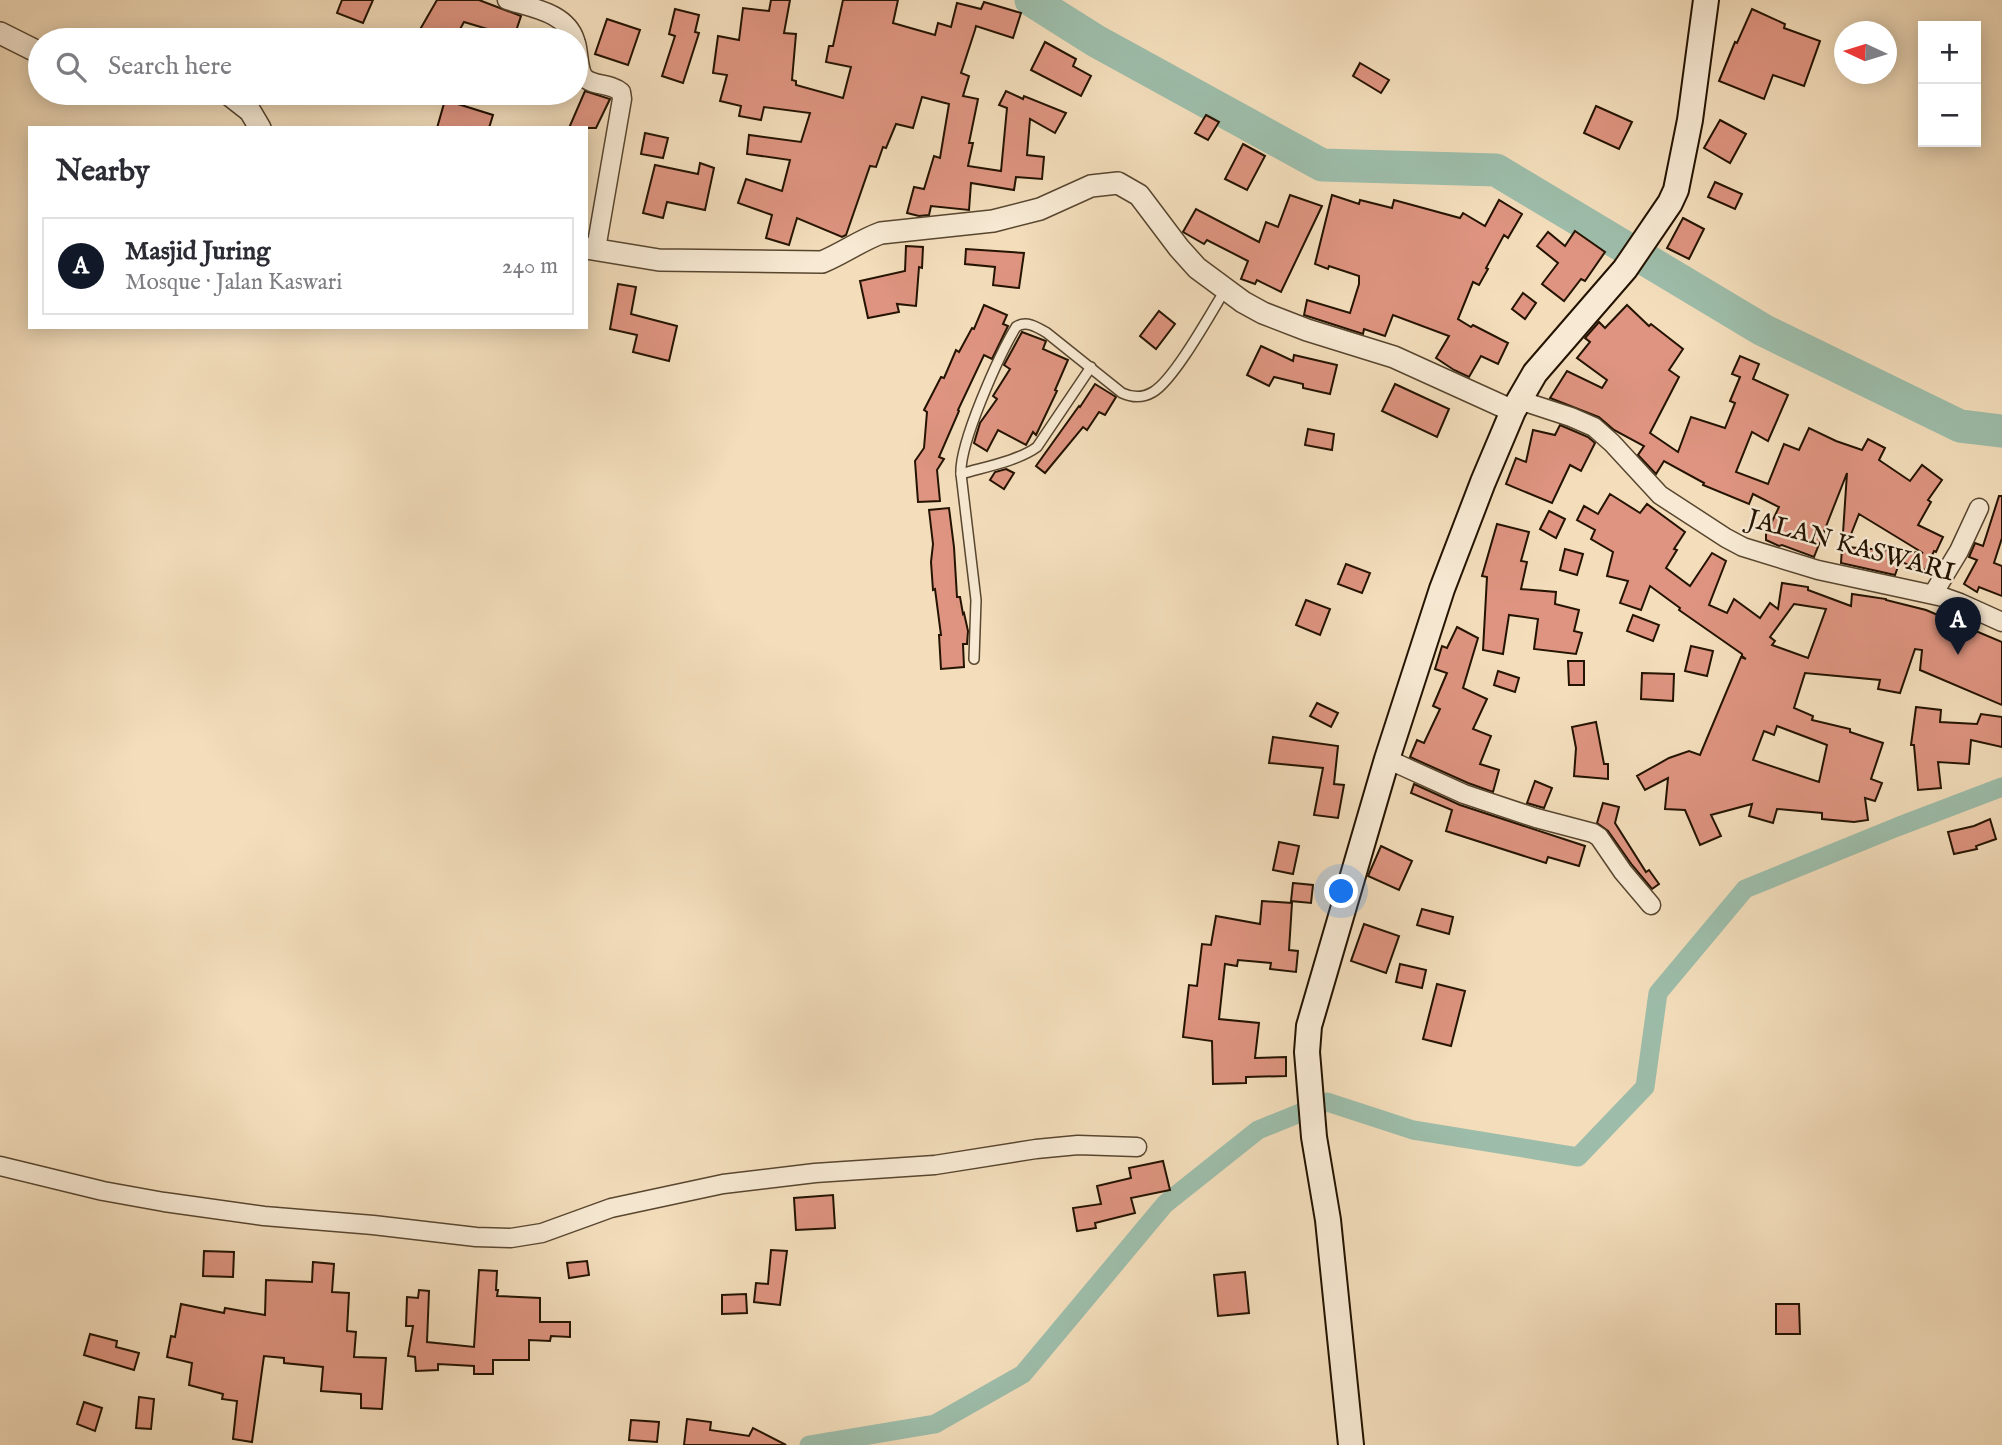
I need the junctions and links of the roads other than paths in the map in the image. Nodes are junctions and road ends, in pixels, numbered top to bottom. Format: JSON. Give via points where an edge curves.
{"nodes":[{"id":1,"x":507,"y":0,"type":"edge"},
{"id":2,"x":1706,"y":0,"type":"edge"},
{"id":3,"x":569,"y":28,"type":"edge"},
{"id":4,"x":0,"y":33,"type":"edge"},
{"id":5,"x":28,"y":47,"type":"edge"},
{"id":6,"x":588,"y":81,"type":"edge"},
{"id":7,"x":243,"y":105,"type":"edge"},
{"id":8,"x":259,"y":126,"type":"edge"},
{"id":9,"x":591,"y":249,"type":"edge"},
{"id":10,"x":1225,"y":290,"type":"junction"},
{"id":11,"x":1091,"y":367,"type":"junction"},
{"id":12,"x":1516,"y":406,"type":"junction"},
{"id":13,"x":961,"y":474,"type":"junction"},
{"id":14,"x":1979,"y":508,"type":"dead end"},
{"id":15,"x":1933,"y":594,"type":"junction"},
{"id":16,"x":2002,"y":622,"type":"edge"},
{"id":17,"x":974,"y":659,"type":"dead end"},
{"id":18,"x":1387,"y":759,"type":"junction"},
{"id":19,"x":1651,"y":905,"type":"dead end"},
{"id":20,"x":1138,"y":1147,"type":"dead end"},
{"id":21,"x":0,"y":1166,"type":"edge"},
{"id":22,"x":1351,"y":1445,"type":"edge"}],
"edges":[{"from":1,"to":3,"type":"street","via":[[551,14]]},
{"from":2,"to":12,"type":"main road","via":[[1684,156],[1670,203],[1625,268],[1535,373]]},
{"from":4,"to":5,"type":"street"},
{"from":6,"to":9,"type":"street","via":[[621,92],[620,118]]},
{"from":7,"to":8,"type":"street"},
{"from":9,"to":10,"type":"street","via":[[659,260],[822,262],[881,233],[993,221],[1040,209],[1091,186],[1112,183],[1139,195],[1197,268]]},
{"from":10,"to":11,"type":"lane","via":[[1156,391],[1129,396]]},
{"from":10,"to":12,"type":"street","via":[[1263,313],[1394,357]]},
{"from":11,"to":13,"type":"lane","via":[[1037,447]]},
{"from":11,"to":13,"type":"lane","via":[[1039,328],[1016,327],[967,438]]},
{"from":12,"to":15,"type":"street","name":"JALAN KASWARI","via":[[1571,417],[1594,427],[1660,495],[1744,547],[1818,570]]},
{"from":12,"to":18,"type":"main road","via":[[1442,589]]},
{"from":13,"to":17,"type":"lane","via":[[976,600]]},
{"from":14,"to":15,"type":"street"},
{"from":15,"to":16,"type":"street","name":"JALAN KASWARI"},
{"from":18,"to":19,"type":"street","via":[[1464,794],[1593,833]]},
{"from":18,"to":22,"type":"main road","via":[[1309,1026],[1307,1052]]},
{"from":20,"to":21,"type":"street","via":[[1057,1147],[935,1165],[723,1184],[611,1208],[542,1233],[511,1238],[264,1216],[164,1202]]}]}
